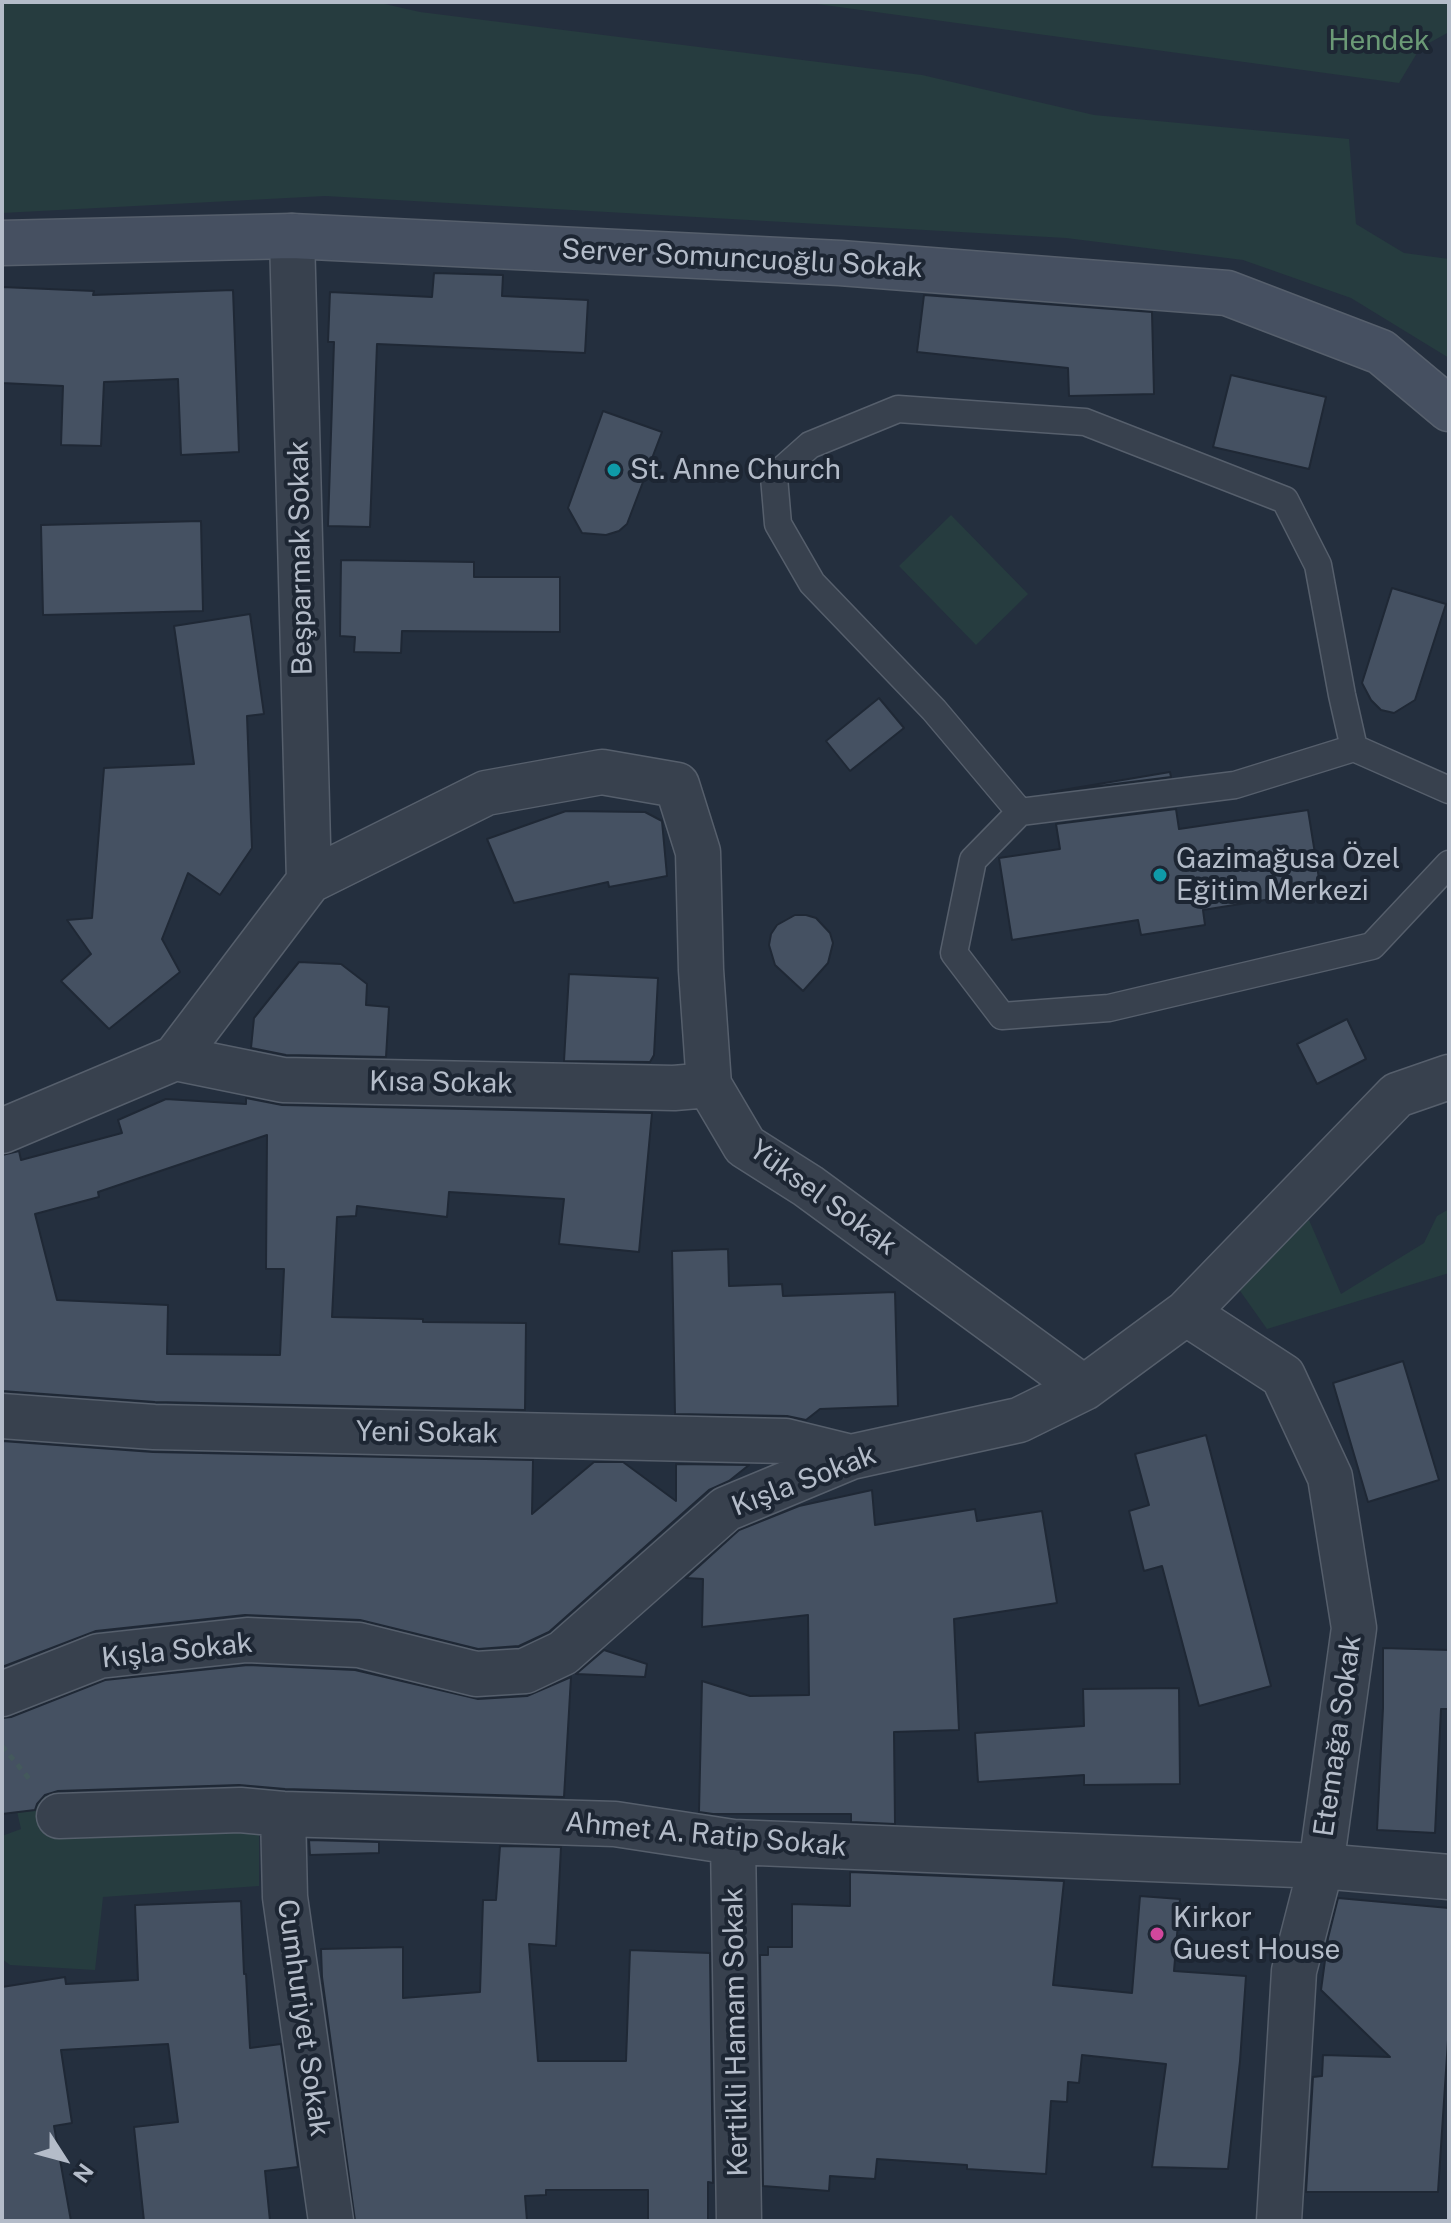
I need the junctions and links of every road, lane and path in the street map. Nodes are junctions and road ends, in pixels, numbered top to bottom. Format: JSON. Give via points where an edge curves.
{"nodes":[{"id":1,"x":292,"y":236,"type":"junction"},
{"id":2,"x":2,"y":243,"type":"edge"},
{"id":3,"x":1449,"y":409,"type":"edge"},
{"id":4,"x":1354,"y":748,"type":"junction"},
{"id":5,"x":1449,"y":790,"type":"edge"},
{"id":6,"x":1020,"y":812,"type":"junction"},
{"id":7,"x":1449,"y":864,"type":"edge"},
{"id":8,"x":309,"y":881,"type":"junction"},
{"id":9,"x":175,"y":1058,"type":"junction"},
{"id":10,"x":1449,"y":1077,"type":"edge"},
{"id":11,"x":709,"y":1085,"type":"junction"},
{"id":12,"x":2,"y":1131,"type":"edge"},
{"id":13,"x":1186,"y":1313,"type":"junction"},
{"id":14,"x":1084,"y":1388,"type":"junction"},
{"id":15,"x":2,"y":1416,"type":"edge"},
{"id":16,"x":851,"y":1457,"type":"junction"},
{"id":17,"x":2,"y":1694,"type":"edge"},
{"id":18,"x":283,"y":1814,"type":"junction"},
{"id":19,"x":59,"y":1816,"type":"dead end"},
{"id":20,"x":733,"y":1842,"type":"junction"},
{"id":21,"x":1321,"y":1866,"type":"junction"},
{"id":22,"x":1449,"y":1877,"type":"edge"},
{"id":23,"x":331,"y":2221,"type":"edge"},
{"id":24,"x":739,"y":2221,"type":"edge"},
{"id":25,"x":1279,"y":2221,"type":"edge"}],
"edges":[{"from":1,"to":2,"type":"street","name":"Server Somuncuoğlu Sokak"},
{"from":1,"to":3,"type":"street","name":"Server Somuncuoğlu Sokak","via":[[840,263],[1227,293],[1381,352]]},
{"from":1,"to":8,"type":"street","name":"Beşparmak Sokak"},
{"from":4,"to":5,"type":"lane"},
{"from":4,"to":6,"type":"lane","via":[[1235,785]]},
{"from":4,"to":6,"type":"lane","via":[[1318,565],[1285,500],[1085,422],[898,409],[810,445],[774,477],[778,524],[812,583],[934,710]]},
{"from":6,"to":7,"type":"lane","via":[[973,860],[954,953],[1002,1016],[1109,1008],[1372,946]]},
{"from":8,"to":9,"type":"street"},
{"from":8,"to":11,"type":"street","name":"Yüksel Sokak","via":[[486,793],[602,772],[677,785],[698,852]]},
{"from":9,"to":11,"type":"street","name":"Kısa Sokak","via":[[283,1080]]},
{"from":9,"to":12,"type":"street"},
{"from":10,"to":13,"type":"street","name":"Kışla Sokak","via":[[1397,1095]]},
{"from":11,"to":14,"type":"street","name":"Yüksel Sokak","via":[[745,1146],[808,1186]]},
{"from":13,"to":14,"type":"street","name":"Kışla Sokak"},
{"from":13,"to":21,"type":"street","name":"Etemağa Sokak","via":[[1283,1376],[1330,1477],[1354,1628]]},
{"from":14,"to":16,"type":"street","name":"Kışla Sokak","via":[[1019,1420]]},
{"from":15,"to":16,"type":"street","name":"Yeni Sokak","via":[[154,1427],[786,1441]]},
{"from":16,"to":17,"type":"street","name":"Kışla Sokak","via":[[726,1509],[563,1653],[525,1671],[476,1674],[359,1645],[247,1640],[99,1656]]},
{"from":18,"to":19,"type":"street","name":"Ahmet A. Ratip Sokak","via":[[240,1810]]},
{"from":18,"to":20,"type":"street","name":"Ahmet A. Ratip Sokak","via":[[615,1824]]},
{"from":18,"to":23,"type":"street","name":"Cumhuriyet Sokak","via":[[285,1897]]},
{"from":20,"to":21,"type":"street","name":"Ahmet A. Ratip Sokak"},
{"from":20,"to":24,"type":"street","name":"Kertikli Hamam Sokak"},
{"from":21,"to":22,"type":"street","name":"Ahmet A. Ratip Sokak"},
{"from":21,"to":25,"type":"street","name":"Etemağa Sokak","via":[[1294,1971]]}]}
